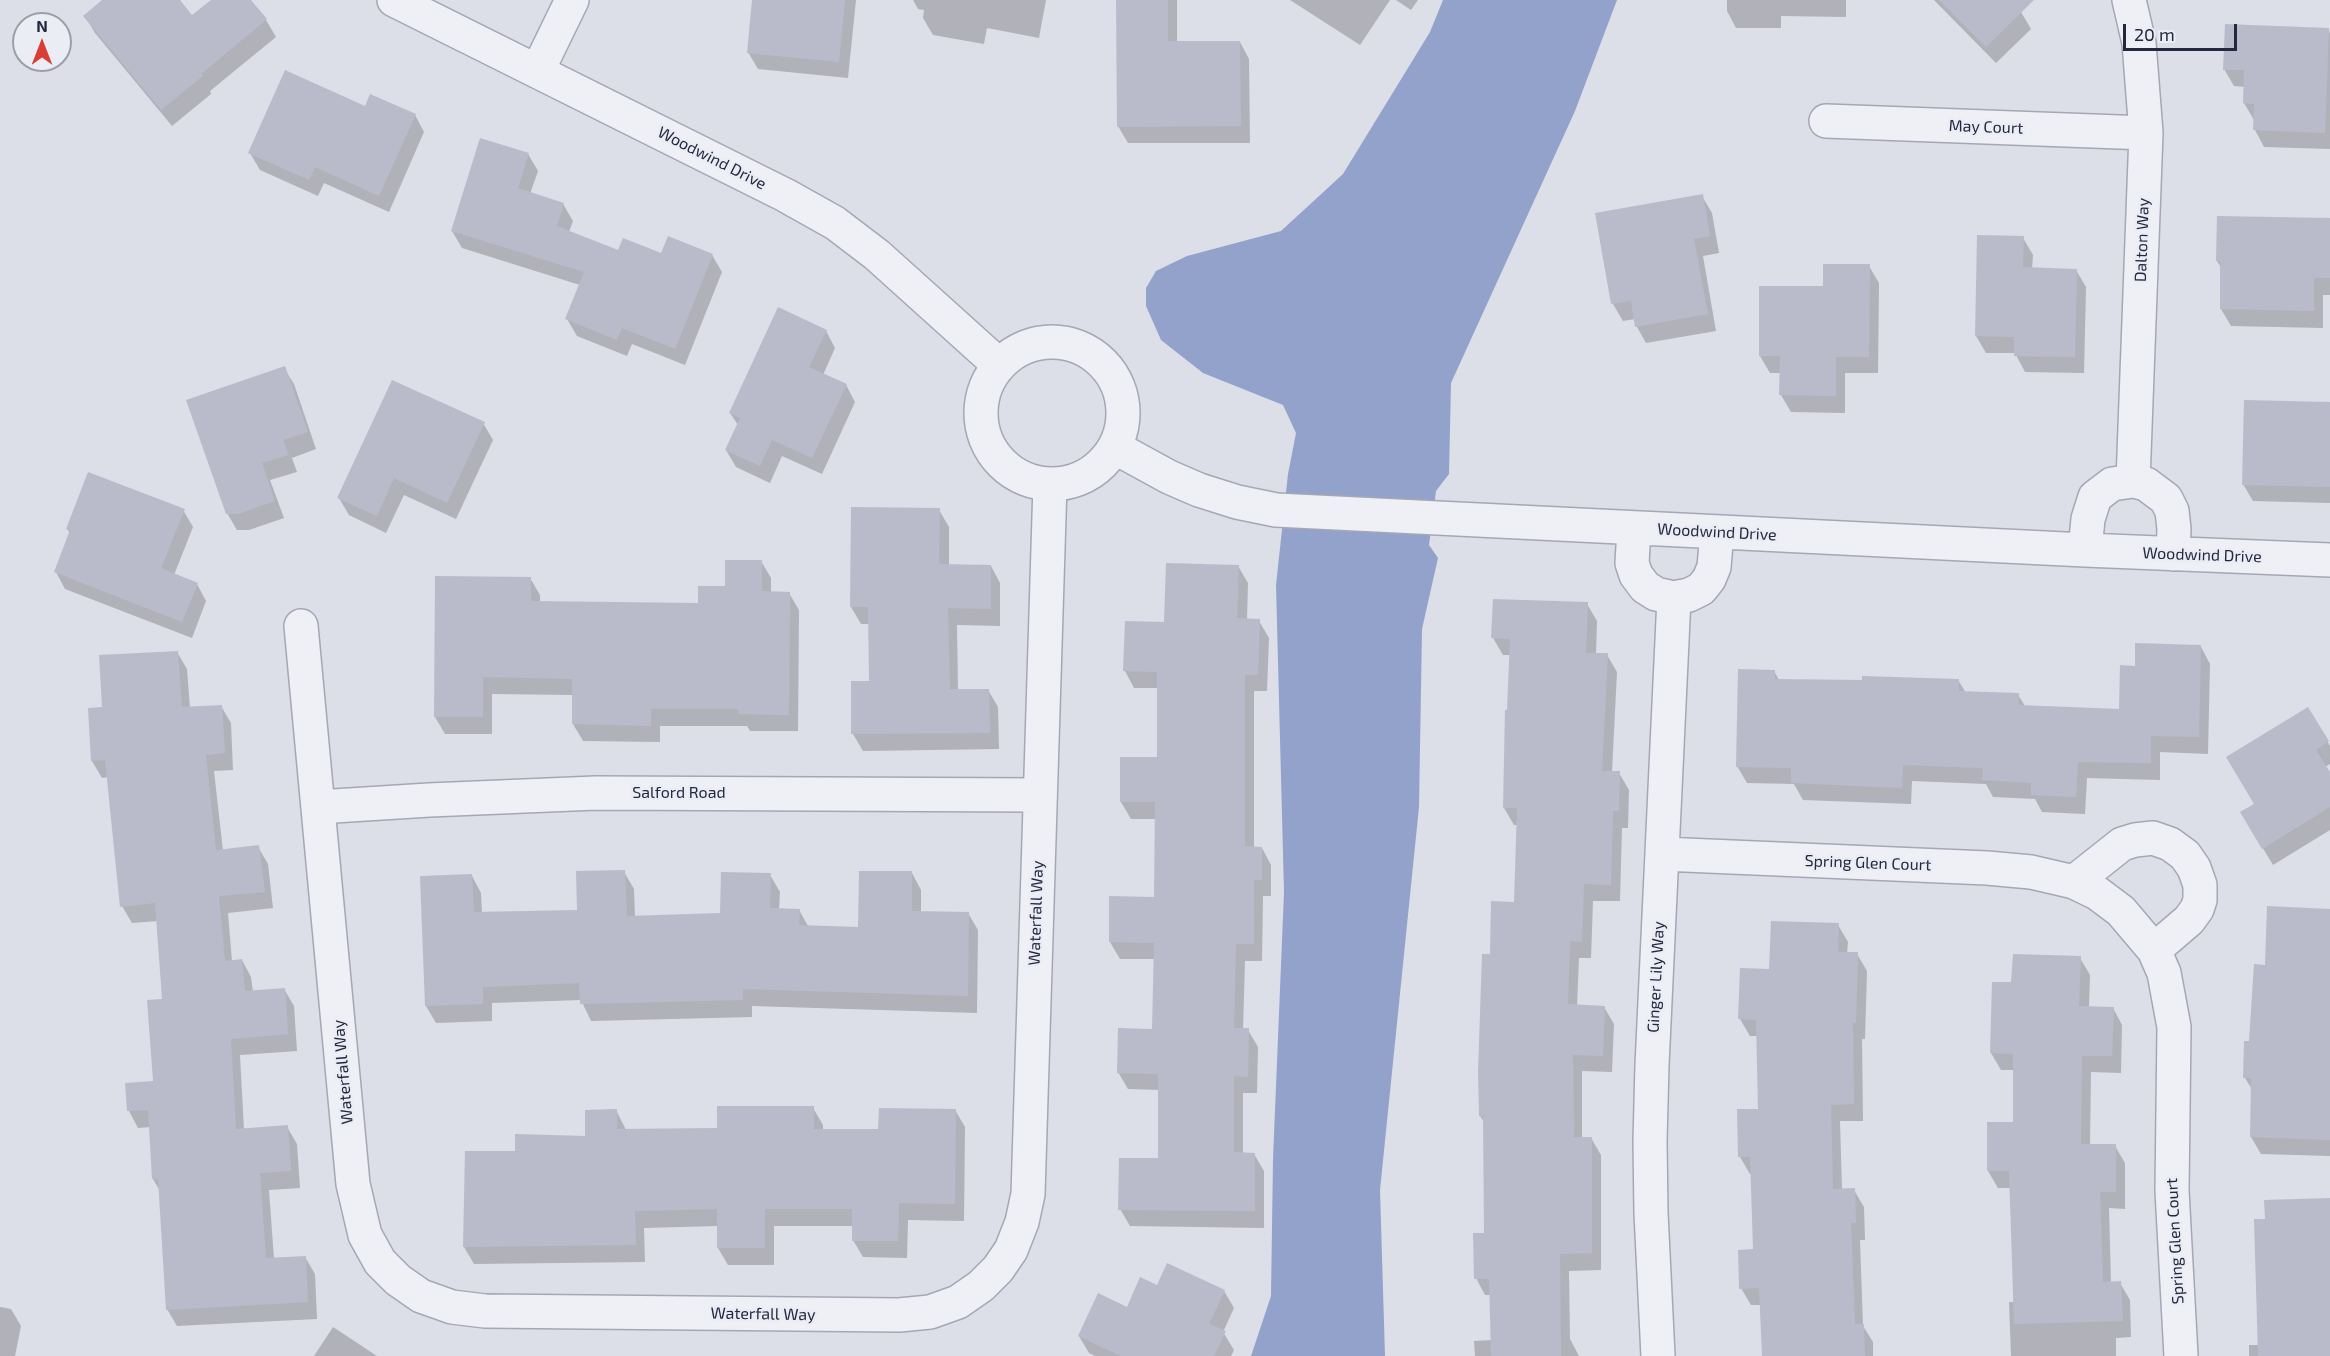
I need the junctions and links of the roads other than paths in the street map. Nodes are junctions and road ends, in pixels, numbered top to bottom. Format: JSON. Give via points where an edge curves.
{"nodes":[{"id":1,"x":394,"y":0,"type":"edge"},
{"id":2,"x":572,"y":0,"type":"edge"},
{"id":3,"x":2129,"y":0,"type":"edge"},
{"id":4,"x":538,"y":70,"type":"junction"},
{"id":5,"x":1826,"y":121,"type":"dead end"},
{"id":6,"x":2146,"y":132,"type":"junction"},
{"id":7,"x":998,"y":364,"type":"junction"},
{"id":8,"x":1116,"y":448,"type":"junction"},
{"id":9,"x":2133,"y":481,"type":"junction"},
{"id":10,"x":1050,"y":484,"type":"junction"},
{"id":11,"x":1634,"y":529,"type":"junction"},
{"id":12,"x":1717,"y":532,"type":"junction"},
{"id":13,"x":2085,"y":550,"type":"junction"},
{"id":14,"x":2173,"y":554,"type":"junction"},
{"id":15,"x":2330,"y":560,"type":"edge"},
{"id":16,"x":1674,"y":598,"type":"junction"},
{"id":17,"x":301,"y":626,"type":"dead end"},
{"id":18,"x":1039,"y":795,"type":"junction"},
{"id":19,"x":318,"y":807,"type":"junction"},
{"id":20,"x":1662,"y":854,"type":"junction"},
{"id":21,"x":2074,"y":882,"type":"junction"},
{"id":22,"x":2154,"y":950,"type":"junction"},
{"id":23,"x":1658,"y":1356,"type":"edge"},
{"id":24,"x":2181,"y":1356,"type":"edge"}],
"edges":[{"from":1,"to":4,"type":"street","name":"Woodwind Drive"},
{"from":2,"to":4,"type":"street"},
{"from":3,"to":6,"type":"street","name":"Dalton Way","via":[[2139,43]]},
{"from":4,"to":7,"type":"street","name":"Woodwind Drive","via":[[835,223],[877,255]]},
{"from":5,"to":6,"type":"street","name":"May Court"},
{"from":6,"to":9,"type":"street","name":"Dalton Way"},
{"from":7,"to":8,"type":"street","via":[[1020,348],[1045,341],[1075,344],[1097,356],[1115,376],[1124,400],[1124,425]]},
{"from":7,"to":10,"type":"street","via":[[985,386],[980,410],[984,435],[1005,467],[1027,480]]},
{"from":8,"to":10,"type":"street","via":[[1081,479]]},
{"from":8,"to":11,"type":"street","name":"Woodwind Drive","via":[[1199,490],[1276,510]]},
{"from":9,"to":13,"type":"street","via":[[2112,484],[2095,497]]},
{"from":9,"to":14,"type":"street","via":[[2146,484],[2166,499],[2172,512]]},
{"from":10,"to":18,"type":"street","name":"Waterfall Way"},
{"from":11,"to":12,"type":"street","name":"Woodwind Drive"},
{"from":11,"to":16,"type":"street","via":[[1632,563],[1636,575],[1656,594]]},
{"from":12,"to":13,"type":"street","name":"Woodwind Drive"},
{"from":12,"to":16,"type":"street","via":[[1709,579],[1701,589]]},
{"from":13,"to":14,"type":"street","name":"Woodwind Drive"},
{"from":14,"to":15,"type":"street","name":"Woodwind Drive"},
{"from":16,"to":20,"type":"street","name":"Ginger Lily Way"},
{"from":17,"to":19,"type":"street","name":"Waterfall Way"},
{"from":18,"to":19,"type":"street","name":"Salford Road","via":[[596,793]]},
{"from":18,"to":19,"type":"street","name":"Waterfall Way","via":[[1028,1194],[1022,1222],[1011,1250],[981,1286],[958,1302],[930,1312],[899,1315],[485,1311],[452,1307],[421,1296],[398,1280],[380,1262],[364,1235],[353,1184]]},
{"from":20,"to":21,"type":"street","name":"Spring Glen Court","via":[[1987,868],[2031,872]]},
{"from":20,"to":23,"type":"street","name":"Ginger Lily Way","via":[[1650,1141]]},
{"from":21,"to":22,"type":"street","name":"Spring Glen Court","via":[[2121,911]]},
{"from":21,"to":22,"type":"street","via":[[2122,844],[2135,840],[2153,838],[2185,855],[2200,885],[2200,900],[2189,920]]},
{"from":22,"to":24,"type":"street","name":"Spring Glen Court","via":[[2164,973],[2174,1027],[2172,1179]]}]}
